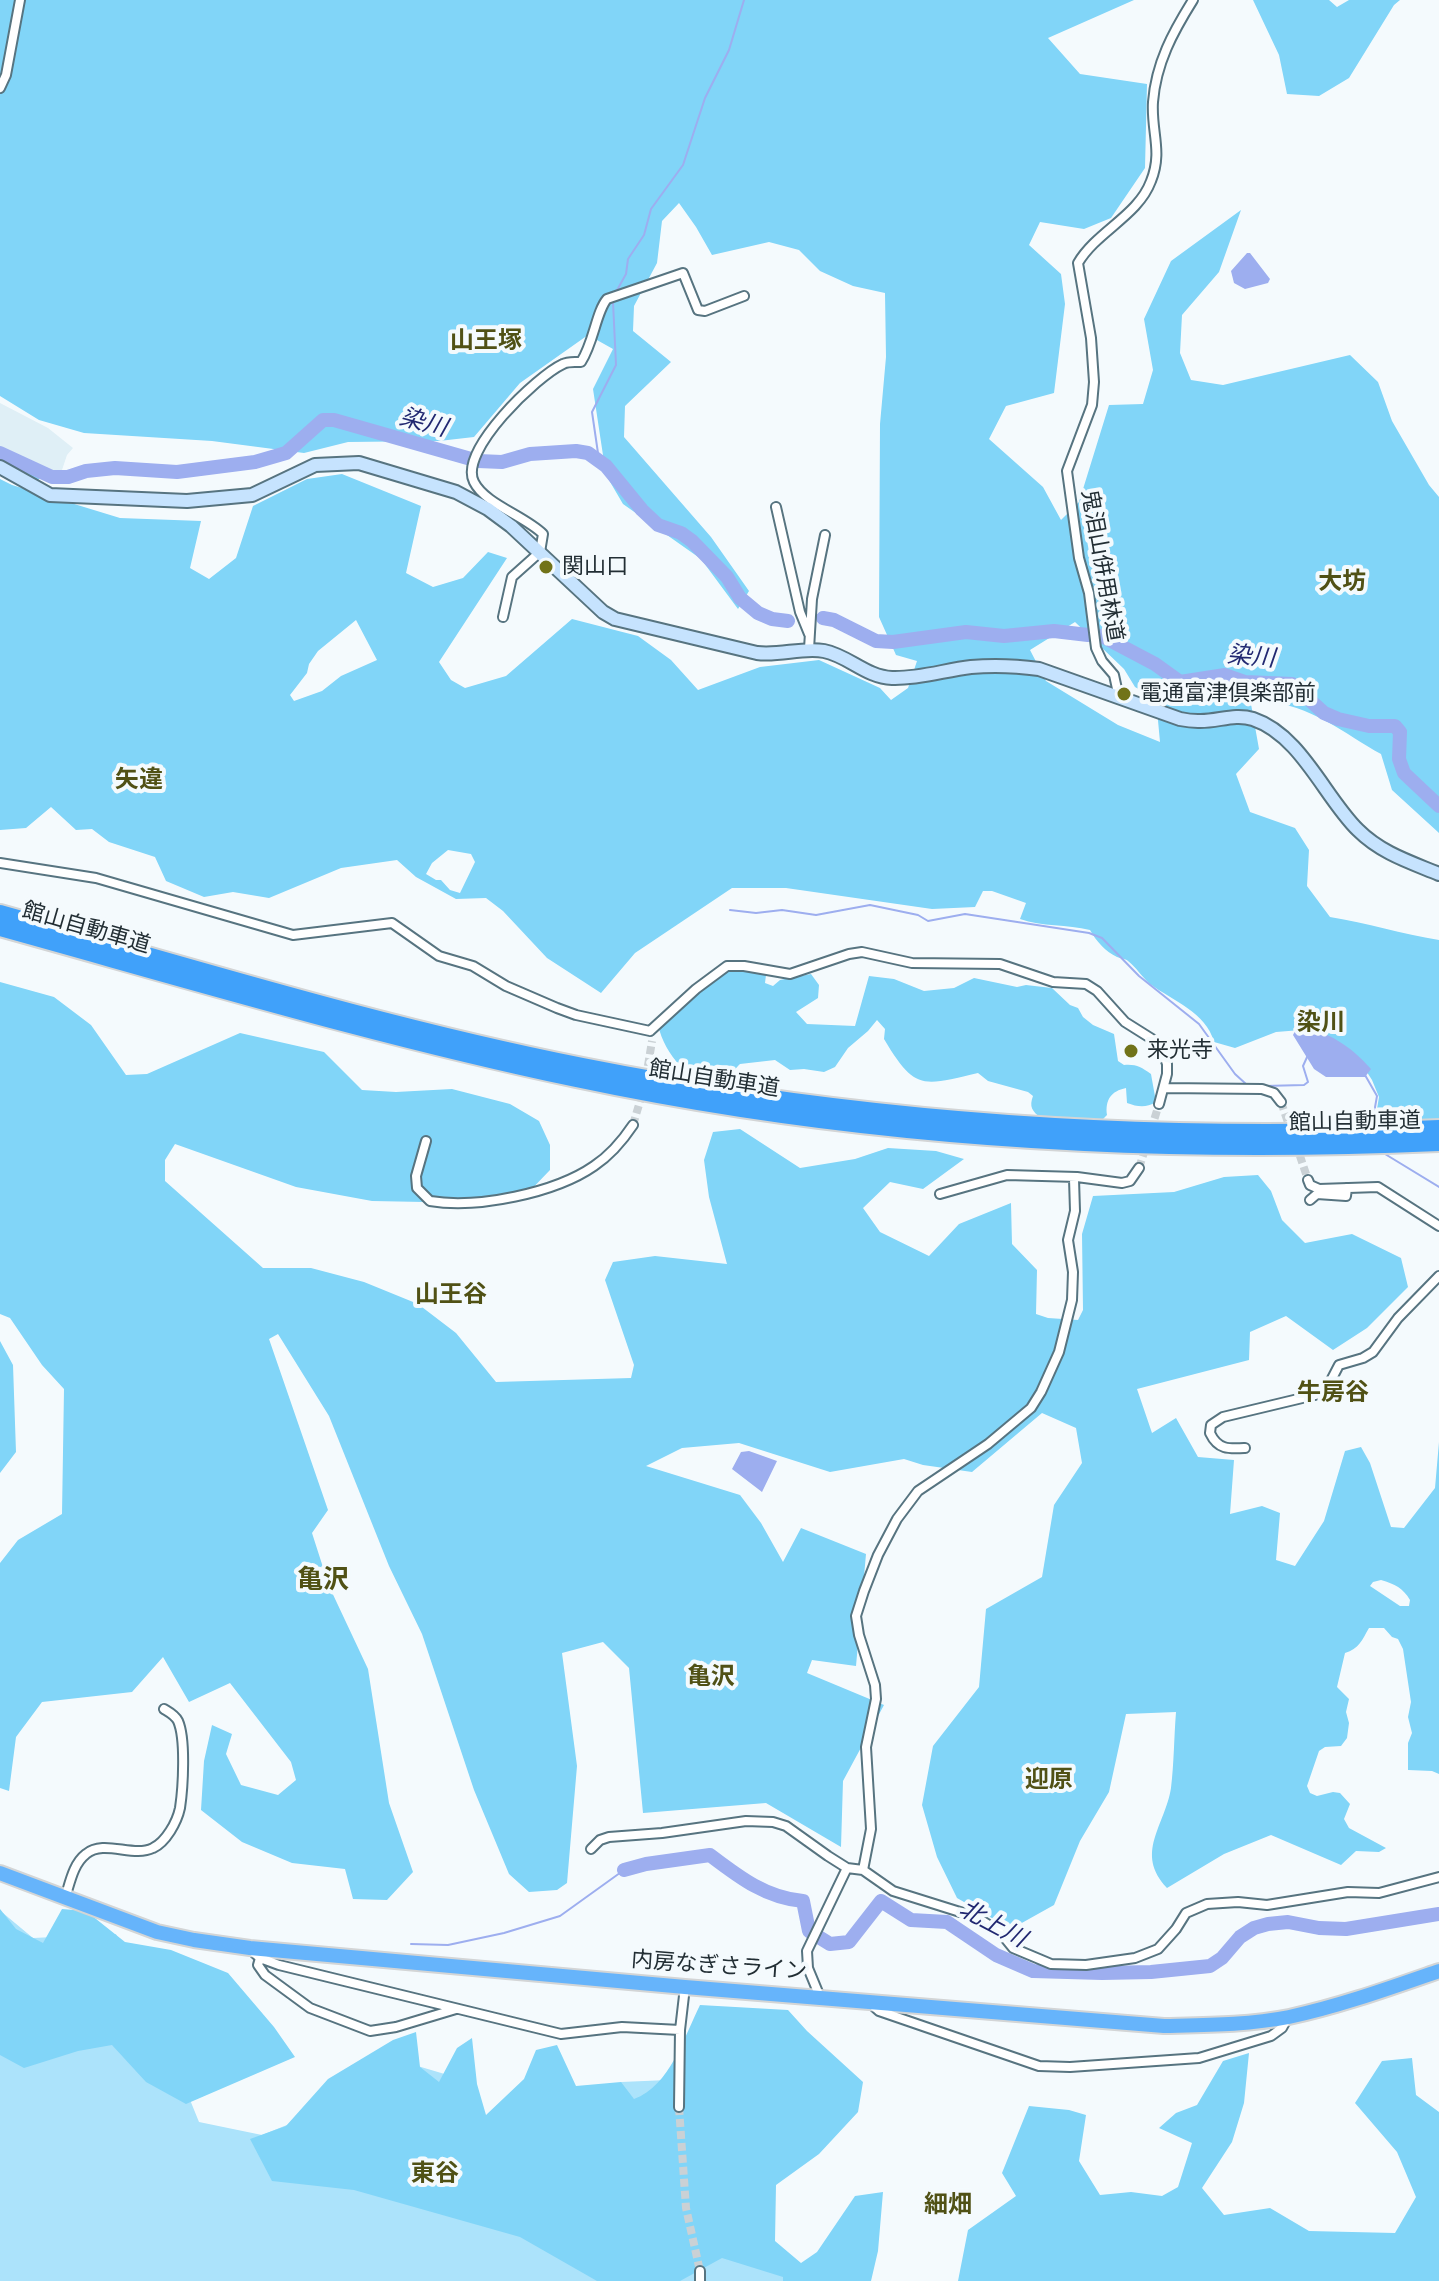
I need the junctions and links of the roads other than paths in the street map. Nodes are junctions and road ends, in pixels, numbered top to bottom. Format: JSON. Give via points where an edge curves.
{"nodes":[{"id":1,"x":20,"y":0,"type":"edge"},
{"id":2,"x":1193,"y":0,"type":"edge"},
{"id":3,"x":0,"y":88,"type":"edge"},
{"id":4,"x":744,"y":296,"type":"dead end"},
{"id":5,"x":0,"y":467,"type":"edge"},
{"id":6,"x":776,"y":507,"type":"dead end"},
{"id":7,"x":825,"y":535,"type":"dead end"},
{"id":8,"x":540,"y":552,"type":"junction"},
{"id":9,"x":503,"y":617,"type":"dead end"},
{"id":10,"x":809,"y":634,"type":"junction"},
{"id":11,"x":809,"y":649,"type":"junction"},
{"id":12,"x":1119,"y":698,"type":"junction"},
{"id":13,"x":0,"y":863,"type":"edge"},
{"id":14,"x":1439,"y":874,"type":"edge"},
{"id":15,"x":0,"y":913,"type":"edge"},
{"id":16,"x":0,"y":928,"type":"edge"},
{"id":17,"x":650,"y":1031,"type":"junction"},
{"id":18,"x":652,"y":1041,"type":"tunnel mouth"},
{"id":19,"x":1164,"y":1088,"type":"junction"},
{"id":20,"x":1281,"y":1102,"type":"dead end"},
{"id":21,"x":1159,"y":1104,"type":"tunnel mouth"},
{"id":22,"x":633,"y":1125,"type":"tunnel mouth"},
{"id":23,"x":1439,"y":1128,"type":"edge"},
{"id":24,"x":426,"y":1141,"type":"dead end"},
{"id":25,"x":1439,"y":1143,"type":"edge"},
{"id":26,"x":1139,"y":1168,"type":"dead end"},
{"id":27,"x":1077,"y":1177,"type":"junction"},
{"id":28,"x":1308,"y":1180,"type":"dead end"},
{"id":29,"x":1347,"y":1188,"type":"junction"},
{"id":30,"x":940,"y":1194,"type":"dead end"},
{"id":31,"x":1310,"y":1200,"type":"dead end"},
{"id":32,"x":1439,"y":1226,"type":"edge"},
{"id":33,"x":1439,"y":1276,"type":"edge"},
{"id":34,"x":1245,"y":1448,"type":"dead end"},
{"id":35,"x":164,"y":1709,"type":"dead end"},
{"id":36,"x":591,"y":1849,"type":"dead end"},
{"id":37,"x":847,"y":1868,"type":"junction"},
{"id":38,"x":863,"y":1870,"type":"junction"},
{"id":39,"x":0,"y":1873,"type":"edge"},
{"id":40,"x":1439,"y":1877,"type":"edge"},
{"id":41,"x":65,"y":1898,"type":"junction"},
{"id":42,"x":255,"y":1953,"type":"junction"},
{"id":43,"x":1439,"y":1971,"type":"edge"},
{"id":44,"x":685,"y":1987,"type":"junction"},
{"id":45,"x":820,"y":1997,"type":"junction"},
{"id":46,"x":868,"y":2001,"type":"junction"},
{"id":47,"x":456,"y":2008,"type":"junction"},
{"id":48,"x":1289,"y":2017,"type":"junction"},
{"id":49,"x":680,"y":2030,"type":"junction"},
{"id":50,"x":679,"y":2107,"type":"tunnel mouth"}],
"edges":[{"from":1,"to":3,"type":"street"},
{"from":2,"to":12,"type":"street","name":"鬼泪山併用林道","via":[[1165,48],[1158,75],[1153,102],[1158,152],[1151,183],[1078,263],[1094,382],[1092,405],[1067,471],[1096,648],[1114,675]]},
{"from":4,"to":8,"type":"street","via":[[698,310],[683,273],[613,297],[601,305],[581,362],[565,362],[499,419],[472,461],[474,482],[543,534]]},
{"from":5,"to":8,"type":"main road","via":[[50,495],[187,501],[252,495],[315,465],[359,463],[456,492],[511,526]]},
{"from":6,"to":10,"type":"street"},
{"from":7,"to":10,"type":"street"},
{"from":8,"to":9,"type":"street","via":[[512,577]]},
{"from":8,"to":11,"type":"main road","via":[[615,619],[757,653]]},
{"from":10,"to":11,"type":"street"},
{"from":11,"to":12,"type":"main road","via":[[888,678],[1021,667]]},
{"from":12,"to":14,"type":"main road","via":[[1180,719],[1255,720],[1284,738],[1375,846]]},
{"from":13,"to":17,"type":"street","via":[[96,878],[293,935],[392,923],[439,956],[473,966],[557,1008]]},
{"from":15,"to":23,"type":"highway","name":"館山自動車道","via":[[440,1034],[711,1090],[958,1120],[1106,1129],[1235,1133]]},
{"from":16,"to":25,"type":"highway","name":"館山自動車道","via":[[422,1044],[708,1103],[838,1122],[1105,1145]]},
{"from":17,"to":18,"type":"street"},
{"from":17,"to":19,"type":"street","via":[[727,966],[790,974],[862,952],[912,963],[1000,964],[1097,991],[1125,1022],[1162,1050]]},
{"from":19,"to":20,"type":"street","via":[[1262,1089]]},
{"from":19,"to":21,"type":"street"},
{"from":22,"to":24,"type":"street","via":[[594,1166],[530,1194],[475,1202],[430,1201],[417,1188]]},
{"from":26,"to":27,"type":"street","via":[[1122,1183]]},
{"from":27,"to":30,"type":"street","via":[[1007,1175]]},
{"from":27,"to":38,"type":"street","via":[[1068,1240],[1072,1300],[1059,1352],[1041,1392],[1031,1408],[988,1444],[918,1491],[878,1555],[856,1616],[876,1699],[866,1747],[871,1829]]},
{"from":28,"to":29,"type":"street","via":[[1319,1189]]},
{"from":29,"to":31,"type":"street","via":[[1346,1196],[1317,1194]]},
{"from":29,"to":32,"type":"street","via":[[1378,1187]]},
{"from":33,"to":34,"type":"street","via":[[1373,1352],[1339,1365],[1326,1390],[1223,1417],[1211,1425],[1218,1445]]},
{"from":35,"to":41,"type":"street","via":[[178,1721],[182,1743],[180,1809],[174,1824],[148,1851],[89,1851],[76,1865]]},
{"from":36,"to":37,"type":"street","via":[[609,1837],[773,1822],[800,1834]]},
{"from":37,"to":38,"type":"street"},
{"from":37,"to":45,"type":"street","via":[[809,1941],[808,1968]]},
{"from":38,"to":40,"type":"street","via":[[893,1891],[976,1917],[1030,1956],[1051,1964],[1086,1965],[1158,1949],[1186,1913],[1207,1904],[1267,1905],[1348,1892],[1379,1893]]},
{"from":39,"to":41,"type":"highway","name":"内房なぎさライン"},
{"from":41,"to":42,"type":"highway","name":"内房なぎさライン","via":[[157,1932]]},
{"from":42,"to":44,"type":"highway","name":"内房なぎさライン"},
{"from":42,"to":47,"type":"street","via":[[305,1972]]},
{"from":42,"to":47,"type":"street","via":[[265,1975],[310,2008],[370,2031]]},
{"from":43,"to":48,"type":"highway","name":"内房なぎさライン"},
{"from":44,"to":45,"type":"highway","name":"内房なぎさライン"},
{"from":44,"to":49,"type":"street"},
{"from":45,"to":46,"type":"highway","name":"内房なぎさライン"},
{"from":46,"to":48,"type":"highway","name":"内房なぎさライン","via":[[1164,2026]]},
{"from":46,"to":48,"type":"street","via":[[879,2011],[1039,2066],[1199,2058],[1271,2036]]},
{"from":47,"to":49,"type":"street","via":[[561,2034],[622,2027]]},
{"from":49,"to":50,"type":"street"}]}
